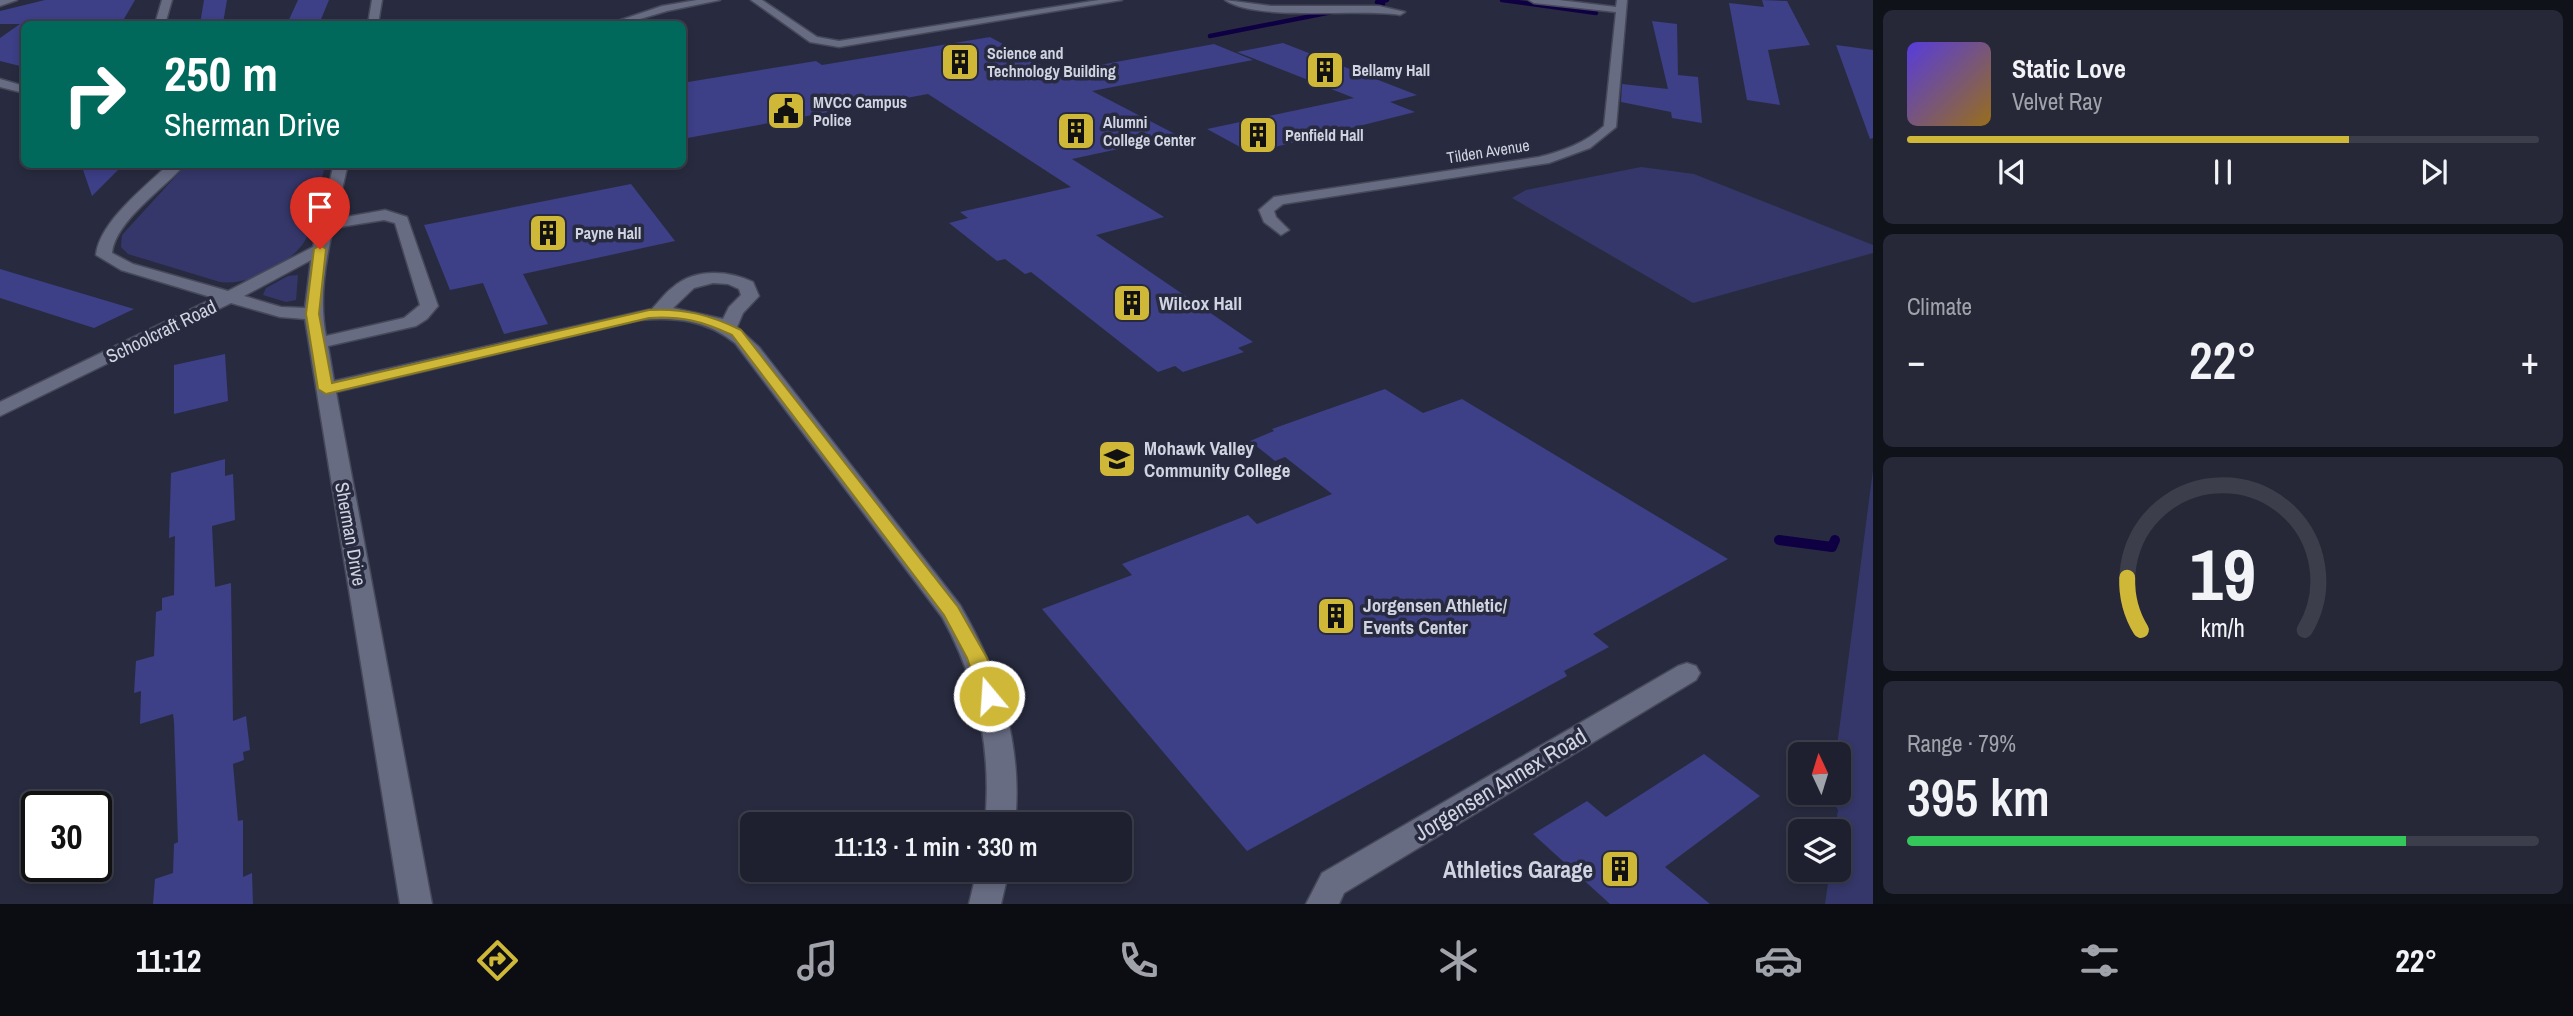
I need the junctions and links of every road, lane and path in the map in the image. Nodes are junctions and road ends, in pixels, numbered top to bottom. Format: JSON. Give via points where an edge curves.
{"nodes":[{"id":1,"x":12,"y":0,"type":"edge"},
{"id":2,"x":167,"y":0,"type":"edge"},
{"id":3,"x":377,"y":0,"type":"edge"},
{"id":4,"x":715,"y":0,"type":"edge"},
{"id":5,"x":756,"y":0,"type":"edge"},
{"id":6,"x":1117,"y":0,"type":"edge"},
{"id":7,"x":1230,"y":0,"type":"edge"},
{"id":8,"x":1534,"y":0,"type":"edge"},
{"id":9,"x":0,"y":3,"type":"edge"},
{"id":10,"x":1622,"y":5,"type":"edge"},
{"id":11,"x":1400,"y":12,"type":"dead end"},
{"id":12,"x":161,"y":21,"type":"edge"},
{"id":13,"x":374,"y":21,"type":"edge"},
{"id":14,"x":624,"y":21,"type":"edge"},
{"id":15,"x":0,"y":83,"type":"edge"},
{"id":16,"x":21,"y":89,"type":"edge"},
{"id":17,"x":174,"y":168,"type":"edge"},
{"id":18,"x":340,"y":168,"type":"edge"},
{"id":19,"x":326,"y":225,"type":"junction"},
{"id":20,"x":1280,"y":230,"type":"dead end"},
{"id":21,"x":320,"y":249,"type":"junction"},
{"id":22,"x":230,"y":297,"type":"junction"},
{"id":23,"x":657,"y":313,"type":"junction"},
{"id":24,"x":313,"y":314,"type":"junction"},
{"id":25,"x":728,"y":327,"type":"junction"},
{"id":26,"x":317,"y":343,"type":"junction"},
{"id":27,"x":326,"y":389,"type":"junction"},
{"id":28,"x":0,"y":410,"type":"edge"},
{"id":29,"x":1687,"y":673,"type":"dead end"},
{"id":30,"x":1000,"y":812,"type":"edge"},
{"id":31,"x":990,"y":882,"type":"edge"},
{"id":32,"x":416,"y":904,"type":"edge"},
{"id":33,"x":985,"y":904,"type":"edge"},
{"id":34,"x":1322,"y":904,"type":"edge"}],
"edges":[{"from":1,"to":9,"type":"street"},
{"from":2,"to":12,"type":"street"},
{"from":3,"to":13,"type":"street"},
{"from":4,"to":14,"type":"street"},
{"from":5,"to":6,"type":"street","via":[[814,40],[836,43]]},
{"from":7,"to":11,"type":"street","via":[[1252,6],[1366,6]]},
{"from":8,"to":10,"type":"street"},
{"from":10,"to":20,"type":"street","name":"Tilden Avenue","via":[[1610,127],[1596,141],[1539,161],[1279,200],[1268,206],[1266,215]]},
{"from":15,"to":16,"type":"street"},
{"from":17,"to":22,"type":"street","via":[[113,229],[103,243],[104,255],[127,267]]},
{"from":18,"to":19,"type":"street","name":"Sherman Drive"},
{"from":19,"to":21,"type":"street","name":"Sherman Drive"},
{"from":19,"to":26,"type":"street","via":[[385,215],[402,220],[429,306],[410,321]]},
{"from":21,"to":22,"type":"street","name":"Schoolcraft Road"},
{"from":21,"to":24,"type":"street","name":"Sherman Drive"},
{"from":22,"to":24,"type":"street","via":[[280,312]]},
{"from":22,"to":28,"type":"street","name":"Schoolcraft Road"},
{"from":23,"to":25,"type":"street","via":[[690,315]]},
{"from":23,"to":25,"type":"street","via":[[693,282],[733,279],[747,286],[750,296],[735,311]]},
{"from":23,"to":27,"type":"street"},
{"from":24,"to":26,"type":"street","name":"Sherman Drive"},
{"from":25,"to":30,"type":"street","via":[[752,351],[965,634],[996,716],[1002,762]]},
{"from":26,"to":27,"type":"street","name":"Sherman Drive"},
{"from":27,"to":32,"type":"street","name":"Sherman Drive"},
{"from":29,"to":34,"type":"street","name":"Jorgensen Annex Road","via":[[1333,883]]},
{"from":31,"to":33,"type":"street"}]}
